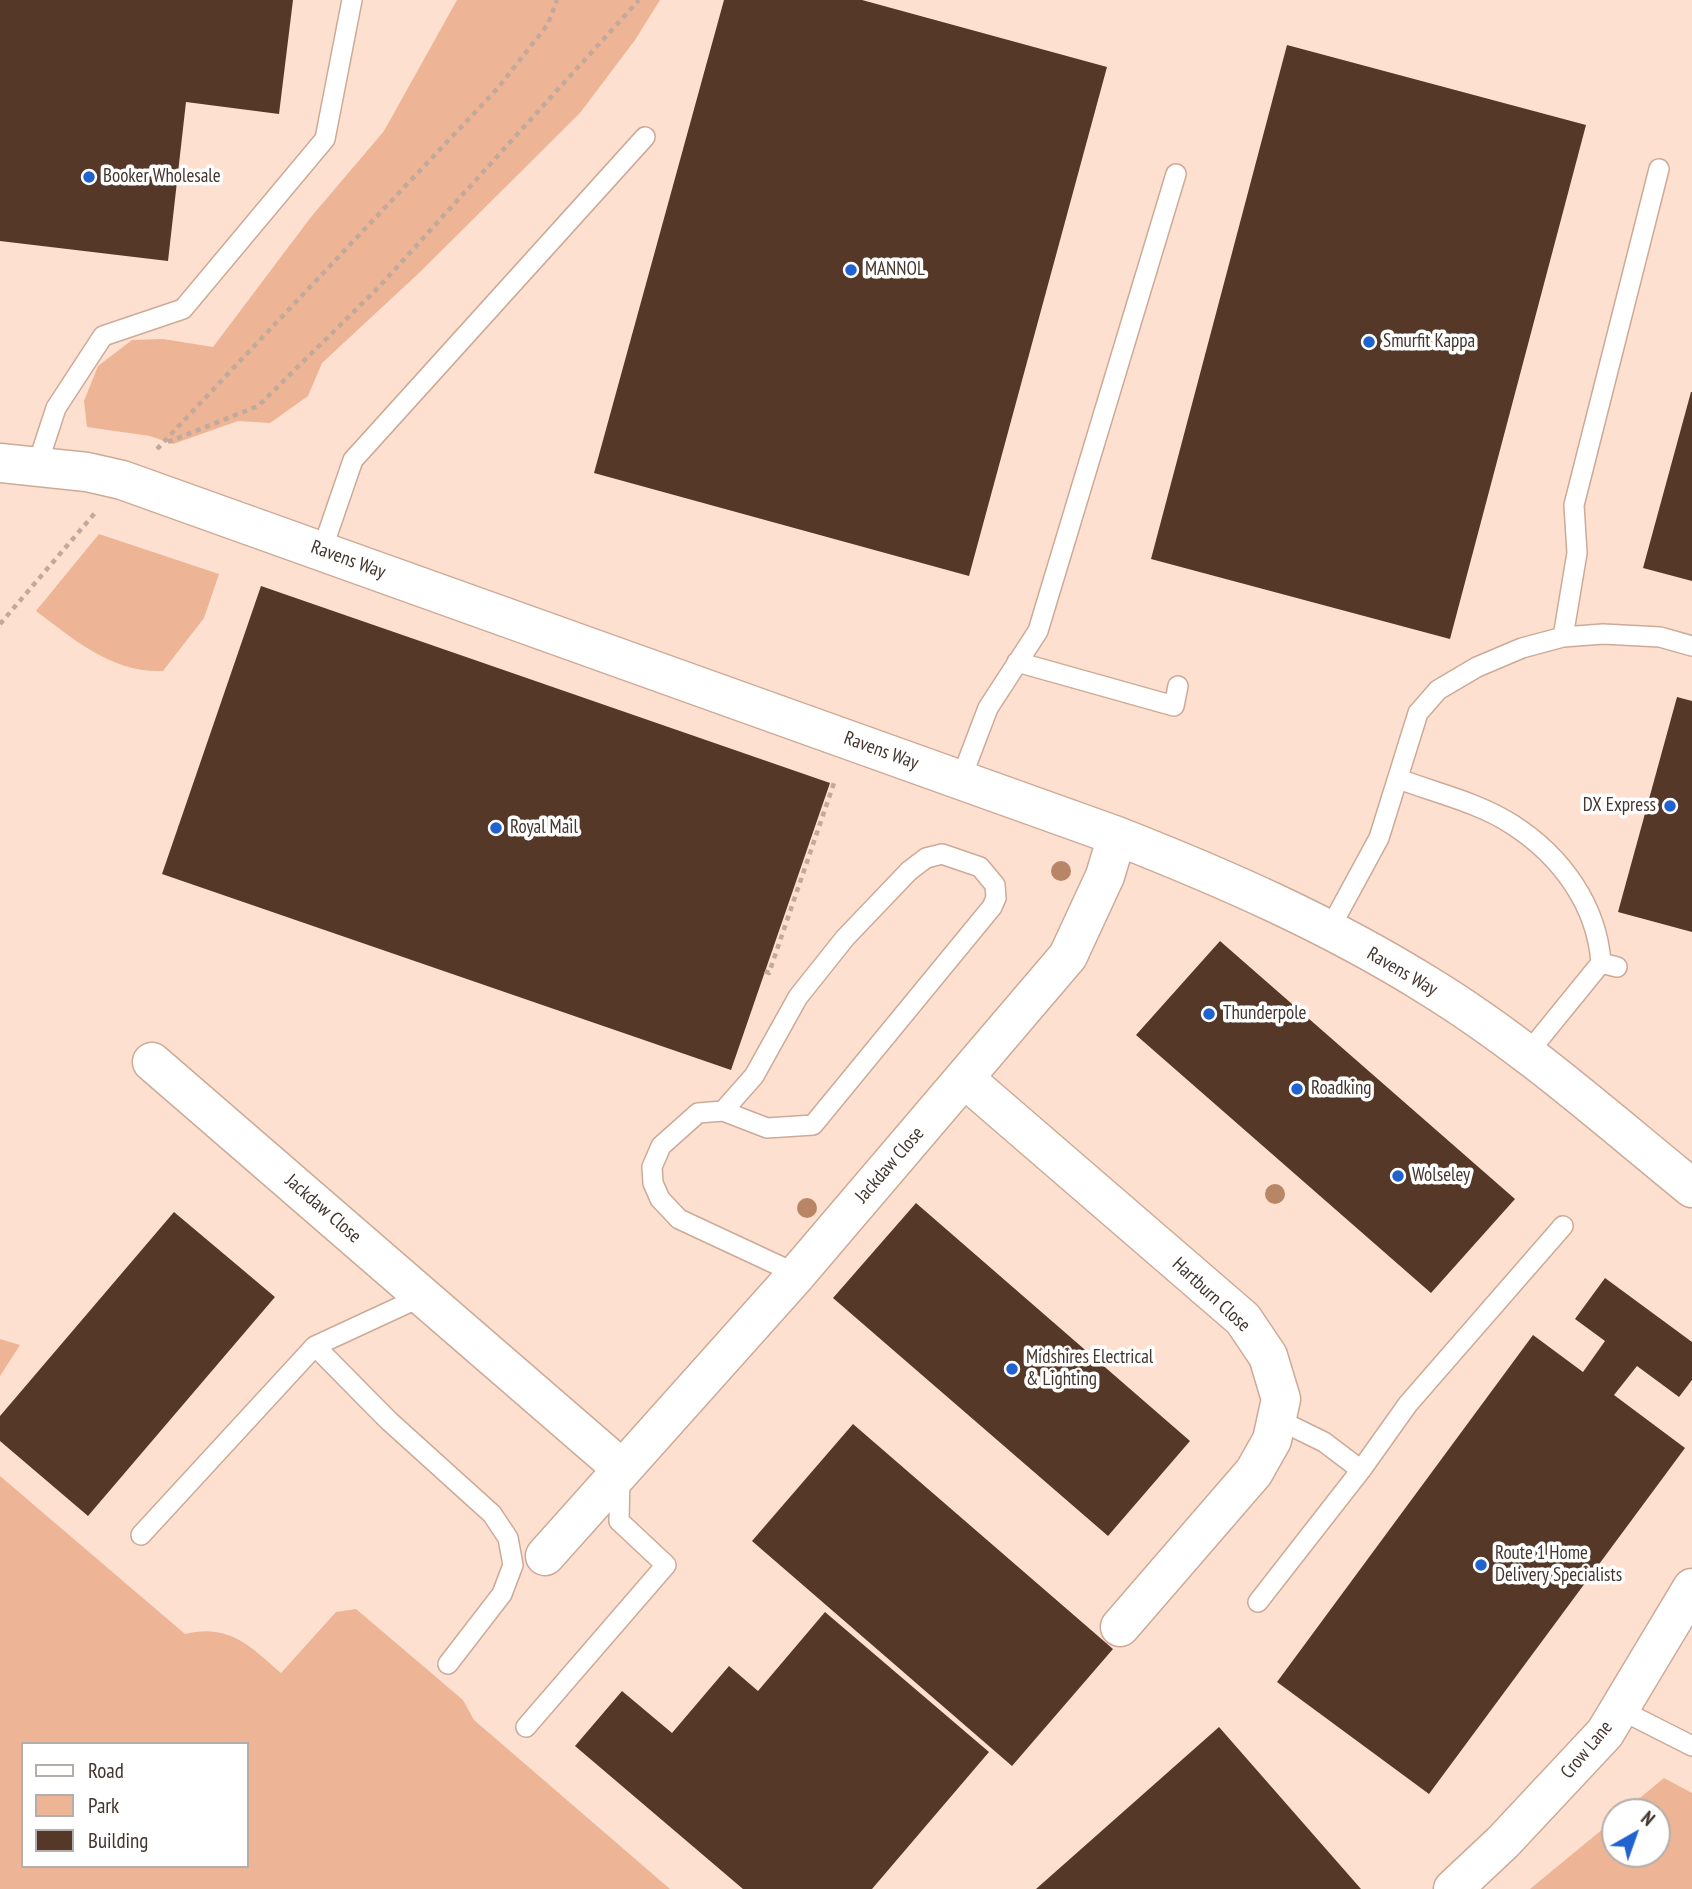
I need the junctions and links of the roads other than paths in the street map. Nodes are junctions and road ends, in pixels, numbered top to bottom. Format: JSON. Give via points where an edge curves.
{"nodes":[{"id":1,"x":352,"y":0,"type":"edge"},
{"id":2,"x":645,"y":137,"type":"dead end"},
{"id":3,"x":1659,"y":169,"type":"dead end"},
{"id":4,"x":1176,"y":174,"type":"dead end"},
{"id":5,"x":0,"y":463,"type":"edge"},
{"id":6,"x":37,"y":466,"type":"junction"},
{"id":7,"x":322,"y":550,"type":"junction"},
{"id":8,"x":1563,"y":637,"type":"junction"},
{"id":9,"x":1692,"y":646,"type":"edge"},
{"id":10,"x":1017,"y":662,"type":"junction"},
{"id":11,"x":1178,"y":686,"type":"dead end"},
{"id":12,"x":961,"y":779,"type":"junction"},
{"id":13,"x":1399,"y":779,"type":"junction"},
{"id":14,"x":1117,"y":836,"type":"junction"},
{"id":15,"x":1329,"y":930,"type":"junction"},
{"id":16,"x":1527,"y":1054,"type":"junction"},
{"id":17,"x":152,"y":1062,"type":"dead end"},
{"id":18,"x":965,"y":1079,"type":"junction"},
{"id":19,"x":723,"y":1111,"type":"junction"},
{"id":20,"x":1692,"y":1188,"type":"edge"},
{"id":21,"x":1563,"y":1226,"type":"dead end"},
{"id":22,"x":797,"y":1274,"type":"junction"},
{"id":23,"x":423,"y":1296,"type":"junction"},
{"id":24,"x":315,"y":1346,"type":"junction"},
{"id":25,"x":1277,"y":1419,"type":"junction"},
{"id":26,"x":621,"y":1468,"type":"junction"},
{"id":27,"x":1361,"y":1470,"type":"junction"},
{"id":28,"x":141,"y":1535,"type":"dead end"},
{"id":29,"x":545,"y":1556,"type":"dead end"},
{"id":30,"x":1692,"y":1588,"type":"edge"},
{"id":31,"x":1258,"y":1602,"type":"dead end"},
{"id":32,"x":1120,"y":1627,"type":"dead end"},
{"id":33,"x":448,"y":1664,"type":"dead end"},
{"id":34,"x":1619,"y":1709,"type":"junction"},
{"id":35,"x":526,"y":1727,"type":"dead end"},
{"id":36,"x":1692,"y":1746,"type":"edge"},
{"id":37,"x":1453,"y":1889,"type":"edge"}],
"edges":[{"from":1,"to":6,"type":"lane","via":[[325,139],[183,309],[103,337],[56,408]]},
{"from":2,"to":7,"type":"lane","via":[[353,460]]},
{"from":3,"to":8,"type":"lane","via":[[1574,505],[1577,553]]},
{"from":4,"to":10,"type":"lane","via":[[1038,631]]},
{"from":5,"to":6,"type":"street","name":"Ravens Way"},
{"from":6,"to":7,"type":"street","name":"Ravens Way","via":[[122,481]]},
{"from":7,"to":12,"type":"street","name":"Ravens Way"},
{"from":8,"to":9,"type":"lane","via":[[1660,637]]},
{"from":8,"to":13,"type":"lane","via":[[1477,667],[1438,690],[1418,713]]},
{"from":10,"to":11,"type":"lane","via":[[1174,706]]},
{"from":10,"to":12,"type":"lane","via":[[988,708]]},
{"from":12,"to":14,"type":"street","name":"Ravens Way"},
{"from":13,"to":15,"type":"lane","via":[[1379,838]]},
{"from":13,"to":16,"type":"lane","via":[[1512,824],[1565,867],[1599,939],[1609,965]]},
{"from":14,"to":15,"type":"street","name":"Ravens Way","via":[[1232,881]]},
{"from":14,"to":18,"type":"street","name":"Jackdaw Close","via":[[1105,876],[1068,956]]},
{"from":15,"to":16,"type":"street","name":"Ravens Way","via":[[1427,985]]},
{"from":16,"to":20,"type":"street","name":"Ravens Way"},
{"from":17,"to":23,"type":"street","name":"Jackdaw Close"},
{"from":18,"to":22,"type":"street","name":"Jackdaw Close"},
{"from":18,"to":25,"type":"street","name":"Hartburn Close","via":[[1243,1319],[1268,1356],[1281,1399]]},
{"from":19,"to":19,"type":"lane","via":[[754,1076],[798,997],[845,938],[909,871],[926,858],[942,854],[980,867],[989,875],[995,885],[992,907],[813,1125],[766,1128]]},
{"from":19,"to":22,"type":"lane","via":[[698,1113],[662,1146],[652,1167],[660,1199],[679,1219]]},
{"from":21,"to":27,"type":"lane","via":[[1408,1404]]},
{"from":22,"to":26,"type":"street","name":"Jackdaw Close"},
{"from":23,"to":24,"type":"lane"},
{"from":23,"to":26,"type":"street","name":"Jackdaw Close"},
{"from":24,"to":28,"type":"lane"},
{"from":24,"to":33,"type":"lane","via":[[492,1514],[508,1538],[513,1565],[502,1594]]},
{"from":25,"to":27,"type":"lane","via":[[1324,1442]]},
{"from":25,"to":32,"type":"street","name":"Hartburn Close","via":[[1272,1440],[1254,1472]]},
{"from":26,"to":29,"type":"street","name":"Jackdaw Close"},
{"from":26,"to":35,"type":"lane","via":[[620,1521],[666,1565]]},
{"from":27,"to":31,"type":"lane"},
{"from":30,"to":34,"type":"street","name":"Crow Lane"},
{"from":34,"to":36,"type":"lane"},
{"from":34,"to":37,"type":"street","name":"Crow Lane","via":[[1605,1733]]}]}
